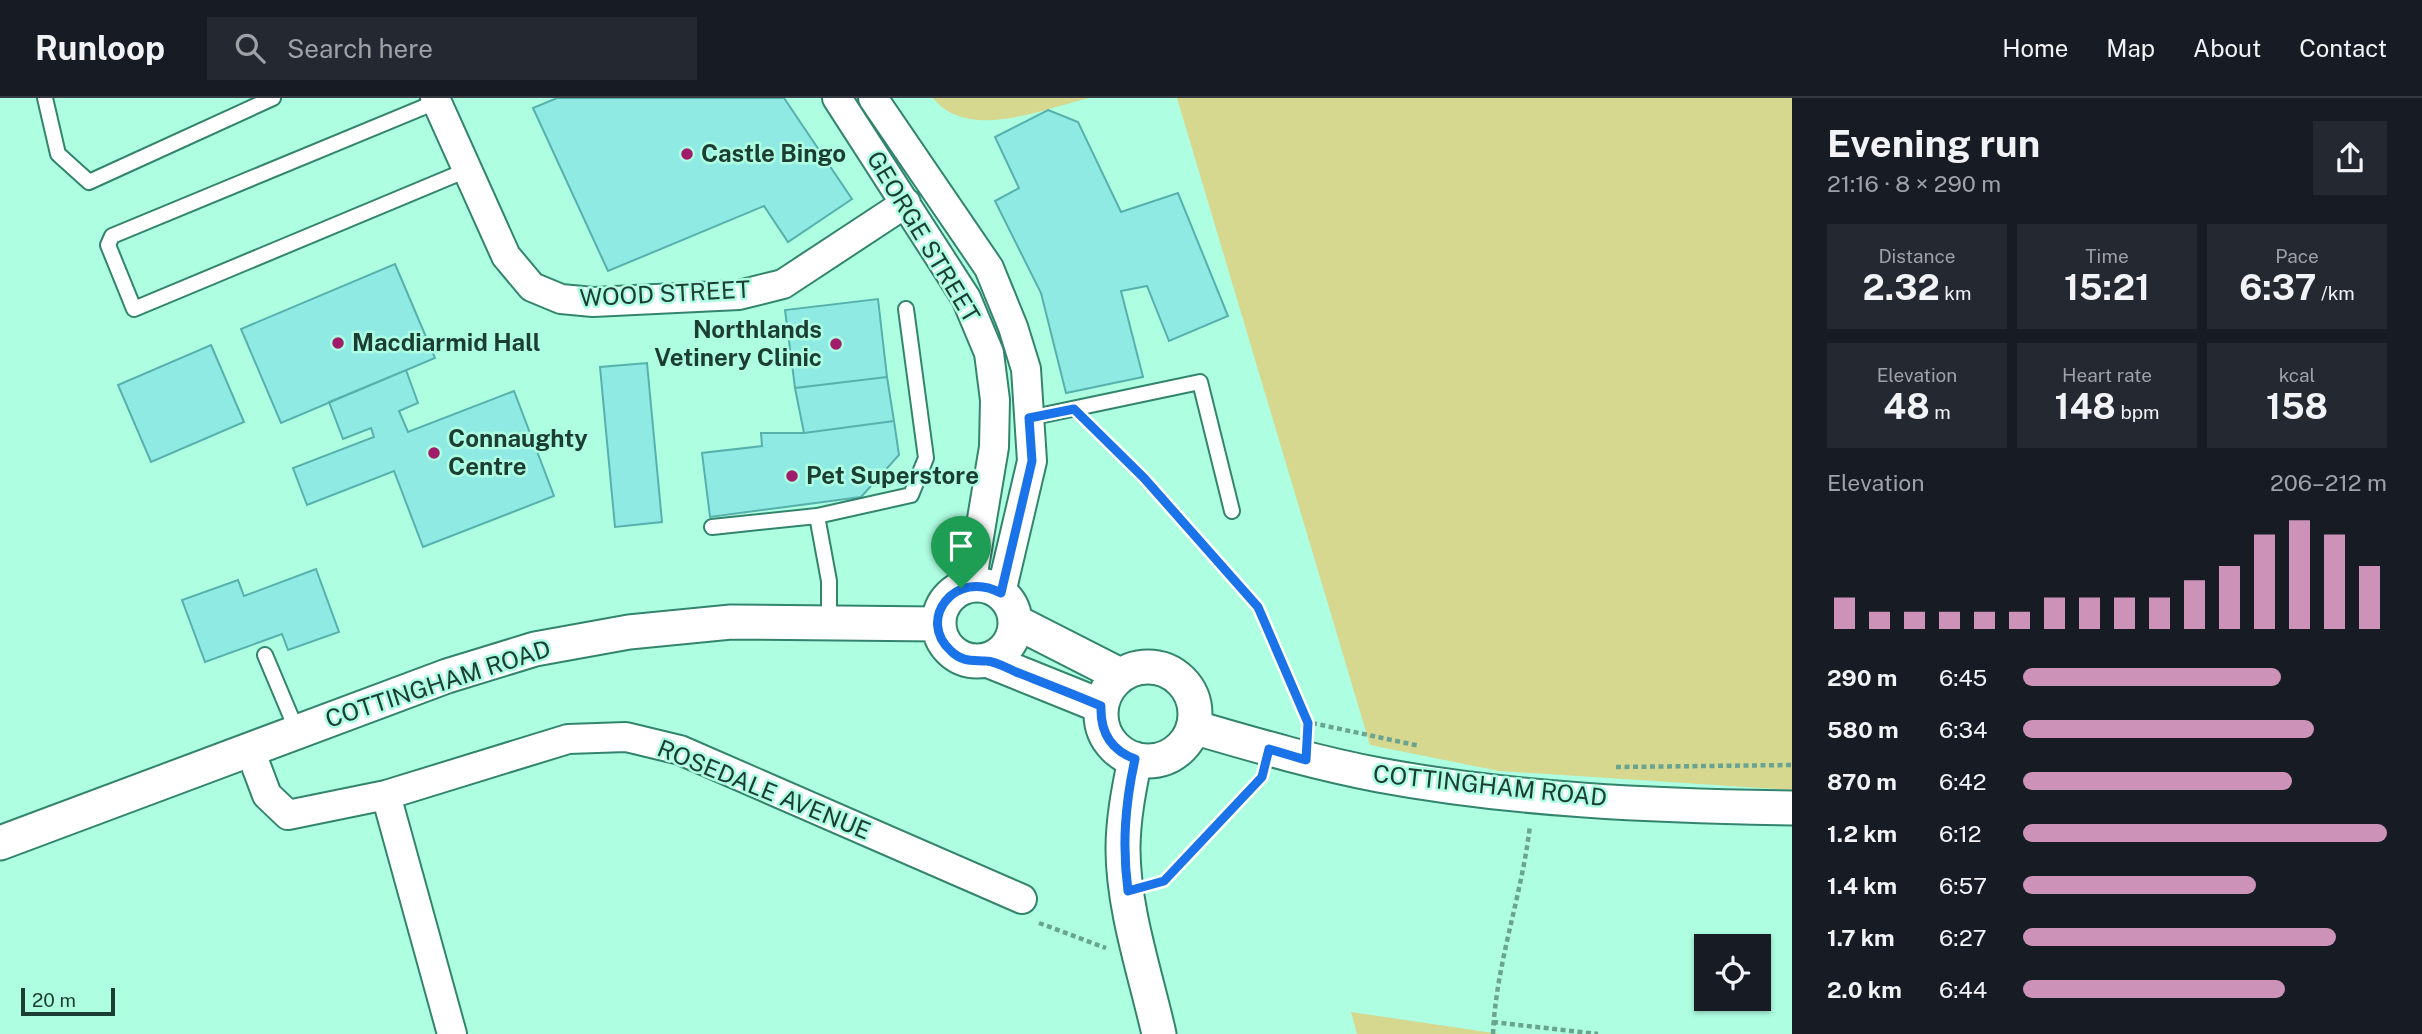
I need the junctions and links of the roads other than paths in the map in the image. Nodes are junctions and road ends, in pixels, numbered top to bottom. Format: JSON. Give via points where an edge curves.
{"nodes":[{"id":1,"x":45,"y":98,"type":"edge"},
{"id":2,"x":273,"y":98,"type":"edge"},
{"id":3,"x":837,"y":98,"type":"edge"},
{"id":4,"x":873,"y":98,"type":"edge"},
{"id":5,"x":435,"y":100,"type":"edge"},
{"id":6,"x":467,"y":170,"type":"junction"},
{"id":7,"x":906,"y":204,"type":"junction"},
{"id":8,"x":906,"y":309,"type":"dead end"},
{"id":9,"x":1029,"y":418,"type":"junction"},
{"id":10,"x":1232,"y":511,"type":"dead end"},
{"id":11,"x":817,"y":516,"type":"junction"},
{"id":12,"x":712,"y":527,"type":"dead end"},
{"id":13,"x":961,"y":588,"type":"junction"},
{"id":14,"x":1008,"y":608,"type":"junction"},
{"id":15,"x":938,"y":624,"type":"junction"},
{"id":16,"x":829,"y":625,"type":"junction"},
{"id":17,"x":265,"y":655,"type":"dead end"},
{"id":18,"x":987,"y":660,"type":"junction"},
{"id":19,"x":1120,"y":675,"type":"junction"},
{"id":20,"x":1101,"y":706,"type":"junction"},
{"id":21,"x":1193,"y":727,"type":"junction"},
{"id":22,"x":297,"y":731,"type":"junction"},
{"id":23,"x":250,"y":750,"type":"junction"},
{"id":24,"x":1135,"y":759,"type":"junction"},
{"id":25,"x":386,"y":795,"type":"junction"},
{"id":26,"x":1792,"y":808,"type":"edge"},
{"id":27,"x":0,"y":843,"type":"edge"},
{"id":28,"x":1022,"y":899,"type":"road end"},
{"id":29,"x":452,"y":1034,"type":"edge"},
{"id":30,"x":1159,"y":1034,"type":"edge"}],
"edges":[{"from":1,"to":2,"type":"lane","via":[[58,154],[89,182]]},
{"from":3,"to":7,"type":"street","name":"GEORGE STREET"},
{"from":4,"to":9,"type":"street","name":"GEORGE STREET","via":[[989,268],[1026,369]]},
{"from":5,"to":6,"type":"street","name":"WOOD STREET"},
{"from":5,"to":6,"type":"lane","via":[[112,236],[108,245],[134,309]]},
{"from":6,"to":7,"type":"street","name":"WOOD STREET","via":[[506,256],[532,287],[561,299],[593,302],[739,295],[783,284]]},
{"from":7,"to":13,"type":"street","name":"GEORGE STREET","via":[[966,298],[989,353],[994,447],[974,567]]},
{"from":8,"to":11,"type":"lane","via":[[926,458],[911,495]]},
{"from":9,"to":10,"type":"lane","via":[[1200,382]]},
{"from":9,"to":14,"type":"street","name":"GEORGE STREET","via":[[1032,461]]},
{"from":11,"to":12,"type":"lane"},
{"from":11,"to":16,"type":"lane","via":[[829,581]]},
{"from":13,"to":14,"type":"street","via":[[989,587]]},
{"from":13,"to":15,"type":"street","via":[[940,609]]},
{"from":14,"to":18,"type":"street","via":[[1008,647]]},
{"from":14,"to":19,"type":"street"},
{"from":15,"to":16,"type":"street","name":"COTTINGHAM ROAD"},
{"from":15,"to":18,"type":"street","via":[[940,636],[954,654],[964,660]]},
{"from":16,"to":22,"type":"street","name":"COTTINGHAM ROAD","via":[[732,622],[629,632],[535,649]]},
{"from":17,"to":22,"type":"lane"},
{"from":18,"to":20,"type":"street"},
{"from":19,"to":20,"type":"street","via":[[1104,694]]},
{"from":19,"to":21,"type":"street","via":[[1147,666],[1175,675],[1193,698]]},
{"from":20,"to":24,"type":"street","via":[[1105,733],[1122,754]]},
{"from":21,"to":24,"type":"street","via":[[1177,751],[1150,761]]},
{"from":21,"to":26,"type":"street","name":"COTTINGHAM ROAD","via":[[1306,760],[1379,775],[1533,794]]},
{"from":22,"to":23,"type":"street","name":"COTTINGHAM ROAD"},
{"from":23,"to":25,"type":"street","name":"ROSEDALE AVENUE","via":[[267,795],[288,815]]},
{"from":23,"to":27,"type":"street","name":"COTTINGHAM ROAD"},
{"from":24,"to":30,"type":"street","via":[[1123,853]]},
{"from":25,"to":28,"type":"street","name":"ROSEDALE AVENUE","via":[[568,739],[626,737],[680,750]]},
{"from":25,"to":29,"type":"street"}]}
